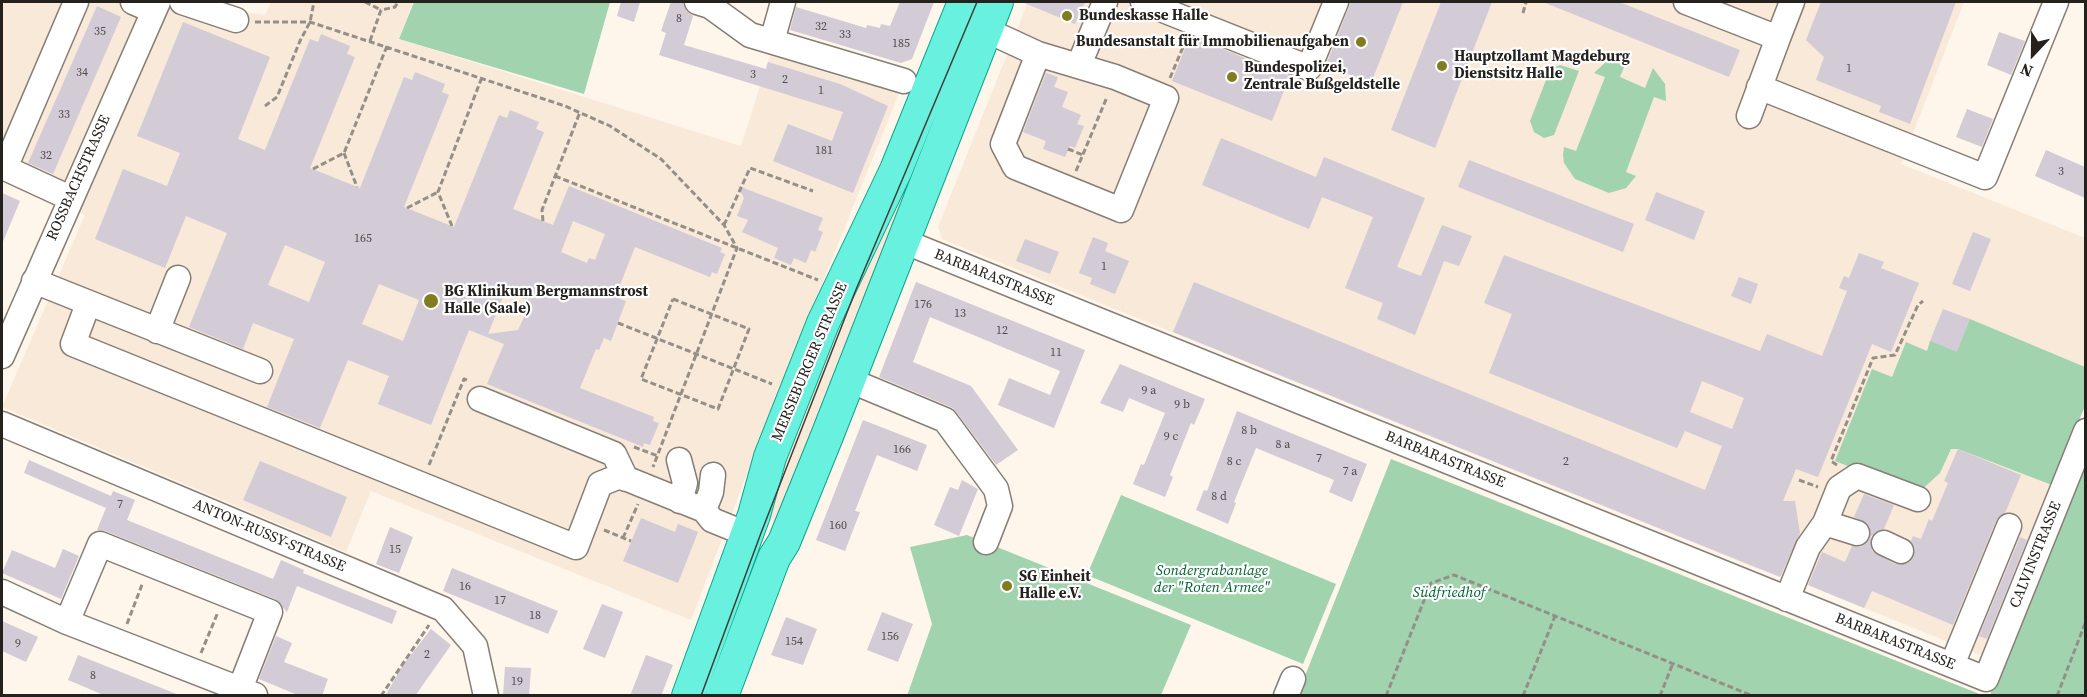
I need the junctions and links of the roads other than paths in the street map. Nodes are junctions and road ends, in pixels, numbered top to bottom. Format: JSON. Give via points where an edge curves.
{"nodes":[{"id":1,"x":76,"y":2,"type":"edge"},
{"id":2,"x":182,"y":2,"type":"edge"},
{"id":3,"x":701,"y":2,"type":"edge"},
{"id":4,"x":783,"y":2,"type":"edge"},
{"id":5,"x":964,"y":2,"type":"edge"},
{"id":6,"x":1105,"y":2,"type":"edge"},
{"id":7,"x":1143,"y":2,"type":"edge"},
{"id":8,"x":1336,"y":2,"type":"edge"},
{"id":9,"x":1686,"y":2,"type":"edge"},
{"id":10,"x":1792,"y":2,"type":"edge"},
{"id":11,"x":2056,"y":2,"type":"edge"},
{"id":12,"x":148,"y":5,"type":"edge"},
{"id":13,"x":1186,"y":13,"type":"edge"},
{"id":14,"x":991,"y":16,"type":"edge"},
{"id":15,"x":236,"y":20,"type":"road end"},
{"id":16,"x":1778,"y":38,"type":"junction"},
{"id":17,"x":772,"y":41,"type":"junction"},
{"id":18,"x":1038,"y":54,"type":"junction"},
{"id":19,"x":1079,"y":65,"type":"junction"},
{"id":20,"x":904,"y":81,"type":"dead end"},
{"id":21,"x":1759,"y":87,"type":"junction"},
{"id":22,"x":1749,"y":116,"type":"dead end"},
{"id":23,"x":70,"y":198,"type":"junction"},
{"id":24,"x":903,"y":241,"type":"junction"},
{"id":25,"x":178,"y":278,"type":"dead end"},
{"id":26,"x":34,"y":281,"type":"junction"},
{"id":27,"x":84,"y":315,"type":"junction"},
{"id":28,"x":157,"y":330,"type":"junction"},
{"id":29,"x":2,"y":356,"type":"edge"},
{"id":30,"x":260,"y":371,"type":"dead end"},
{"id":31,"x":849,"y":380,"type":"junction"},
{"id":32,"x":480,"y":399,"type":"dead end"},
{"id":33,"x":2,"y":424,"type":"edge"},
{"id":34,"x":2084,"y":437,"type":"edge"},
{"id":35,"x":679,"y":460,"type":"dead end"},
{"id":36,"x":713,"y":475,"type":"dead end"},
{"id":37,"x":636,"y":483,"type":"junction"},
{"id":38,"x":674,"y":498,"type":"junction"},
{"id":39,"x":1918,"y":499,"type":"dead end"},
{"id":40,"x":704,"y":510,"type":"junction"},
{"id":41,"x":1825,"y":523,"type":"junction"},
{"id":42,"x":2009,"y":526,"type":"dead end"},
{"id":43,"x":748,"y":532,"type":"junction"},
{"id":44,"x":1857,"y":533,"type":"dead end"},
{"id":45,"x":986,"y":542,"type":"dead end"},
{"id":46,"x":774,"y":558,"type":"junction"},
{"id":47,"x":2,"y":592,"type":"edge"},
{"id":48,"x":1787,"y":599,"type":"junction"},
{"id":49,"x":68,"y":622,"type":"junction"},
{"id":50,"x":1952,"y":665,"type":"junction"},
{"id":51,"x":1986,"y":679,"type":"joint"},
{"id":52,"x":248,"y":692,"type":"edge"},
{"id":53,"x":486,"y":696,"type":"edge"},
{"id":54,"x":688,"y":696,"type":"edge"},
{"id":55,"x":722,"y":696,"type":"edge"}],
"edges":[{"from":1,"to":23,"type":"street","via":[[5,168]]},
{"from":2,"to":15,"type":"street"},
{"from":3,"to":17,"type":"street","via":[[750,35]]},
{"from":4,"to":17,"type":"street"},
{"from":5,"to":43,"type":"main road","name":"MERSEBURGER STRASSE","via":[[896,170],[839,289],[770,457]]},
{"from":6,"to":19,"type":"street"},
{"from":7,"to":13,"type":"street"},
{"from":8,"to":13,"type":"street","via":[[1309,68]]},
{"from":9,"to":16,"type":"street"},
{"from":10,"to":16,"type":"street"},
{"from":11,"to":21,"type":"street","via":[[1985,177]]},
{"from":12,"to":23,"type":"street","name":"ROSSBACHSTRASSE"},
{"from":14,"to":18,"type":"street"},
{"from":14,"to":24,"type":"main road"},
{"from":16,"to":21,"type":"street"},
{"from":17,"to":20,"type":"street"},
{"from":18,"to":19,"type":"street"},
{"from":18,"to":19,"type":"street","via":[[1003,144],[1015,167],[1119,215],[1166,98]]},
{"from":21,"to":22,"type":"street"},
{"from":23,"to":26,"type":"street","name":"ROSSBACHSTRASSE"},
{"from":24,"to":31,"type":"main road"},
{"from":24,"to":48,"type":"street","name":"BARBARASTRASSE"},
{"from":25,"to":28,"type":"street"},
{"from":26,"to":27,"type":"street"},
{"from":26,"to":29,"type":"street","name":"ROSSBACHSTRASSE"},
{"from":27,"to":28,"type":"street"},
{"from":27,"to":37,"type":"street","via":[[73,344],[292,425],[576,547],[600,484],[620,476]]},
{"from":28,"to":30,"type":"street"},
{"from":31,"to":45,"type":"street","via":[[945,420],[996,489],[1000,506]]},
{"from":31,"to":46,"type":"main road","via":[[784,542]]},
{"from":32,"to":37,"type":"street","via":[[614,454]]},
{"from":33,"to":53,"type":"street","name":"ANTON-RUSSY-STRASSE","via":[[443,609],[475,646]]},
{"from":34,"to":51,"type":"street","name":"CALVINSTRASSE"},
{"from":35,"to":38,"type":"street","via":[[685,483]]},
{"from":36,"to":40,"type":"street"},
{"from":37,"to":38,"type":"street"},
{"from":38,"to":40,"type":"street"},
{"from":39,"to":41,"type":"street","via":[[1857,476],[1839,488]]},
{"from":40,"to":43,"type":"street","via":[[716,508]]},
{"from":41,"to":44,"type":"street"},
{"from":41,"to":48,"type":"street","via":[[1808,547]]},
{"from":42,"to":50,"type":"street"},
{"from":43,"to":46,"type":"street","via":[[772,533]]},
{"from":43,"to":54,"type":"main road","name":"MERSEBURGER STRASSE"},
{"from":46,"to":55,"type":"main road"},
{"from":47,"to":49,"type":"street"},
{"from":48,"to":50,"type":"street","name":"BARBARASTRASSE"},
{"from":49,"to":52,"type":"street"},
{"from":49,"to":52,"type":"street","via":[[99,544],[151,564],[270,612]]},
{"from":50,"to":51,"type":"street","name":"BARBARASTRASSE"}]}
